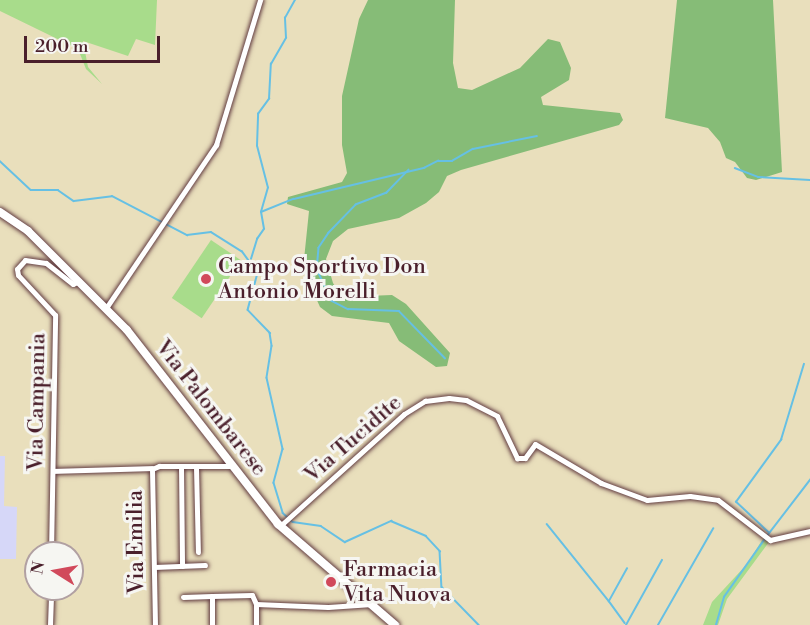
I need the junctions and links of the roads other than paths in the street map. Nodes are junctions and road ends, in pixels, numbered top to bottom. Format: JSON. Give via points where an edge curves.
{"nodes":[{"id":1,"x":260,"y":0,"type":"edge"},
{"id":2,"x":0,"y":212,"type":"edge"},
{"id":3,"x":78,"y":281,"type":"junction"},
{"id":4,"x":106,"y":308,"type":"junction"},
{"id":5,"x":181,"y":466,"type":"junction"},
{"id":6,"x":233,"y":466,"type":"junction"},
{"id":7,"x":196,"y":467,"type":"junction"},
{"id":8,"x":152,"y":468,"type":"junction"},
{"id":9,"x":52,"y":471,"type":"junction"},
{"id":10,"x":282,"y":524,"type":"junction"},
{"id":11,"x":810,"y":531,"type":"edge"},
{"id":12,"x":51,"y":541,"type":"edge"},
{"id":13,"x":198,"y":552,"type":"dead end"},
{"id":14,"x":206,"y":565,"type":"dead end"},
{"id":15,"x":182,"y":566,"type":"junction"},
{"id":16,"x":153,"y":567,"type":"junction"},
{"id":17,"x":212,"y":596,"type":"junction"},
{"id":18,"x":183,"y":597,"type":"dead end"},
{"id":19,"x":51,"y":601,"type":"edge"},
{"id":20,"x":256,"y":604,"type":"junction"},
{"id":21,"x":372,"y":604,"type":"junction"},
{"id":22,"x":50,"y":625,"type":"edge"},
{"id":23,"x":155,"y":625,"type":"edge"},
{"id":24,"x":212,"y":625,"type":"edge"},
{"id":25,"x":256,"y":625,"type":"edge"},
{"id":26,"x":395,"y":625,"type":"edge"}],
"edges":[{"from":1,"to":4,"type":"street","via":[[221,132]]},
{"from":2,"to":3,"type":"main road","name":"Via Palombarese","via":[[28,231]]},
{"from":3,"to":4,"type":"main road","name":"Via Palombarese"},
{"from":3,"to":9,"type":"street","name":"Via Campania","via":[[73,284],[46,263],[25,260],[17,269],[18,276],[55,315]]},
{"from":4,"to":6,"type":"main road","name":"Via Palombarese"},
{"from":5,"to":7,"type":"street","name":"Via Emilia"},
{"from":5,"to":8,"type":"street","name":"Via Emilia"},
{"from":5,"to":15,"type":"street"},
{"from":6,"to":7,"type":"street","name":"Via Emilia"},
{"from":6,"to":10,"type":"main road","name":"Via Palombarese"},
{"from":7,"to":13,"type":"street"},
{"from":8,"to":9,"type":"street"},
{"from":8,"to":16,"type":"street","name":"Via Emilia"},
{"from":9,"to":12,"type":"street","name":"Via Campania"},
{"from":10,"to":11,"type":"street","name":"Via Tucidite","via":[[404,414],[426,401],[449,398],[466,400],[496,416],[506,427],[517,458],[525,458],[535,444],[601,483],[647,500],[690,496],[718,500],[766,537]]},
{"from":10,"to":21,"type":"main road","name":"Via Palombarese"},
{"from":14,"to":15,"type":"street"},
{"from":15,"to":16,"type":"street"},
{"from":16,"to":23,"type":"street","name":"Via Emilia"},
{"from":17,"to":18,"type":"street"},
{"from":17,"to":20,"type":"street","via":[[252,595]]},
{"from":17,"to":24,"type":"street"},
{"from":19,"to":22,"type":"street"},
{"from":20,"to":21,"type":"street"},
{"from":20,"to":25,"type":"street"},
{"from":21,"to":26,"type":"main road","name":"Via Palombarese"}]}
